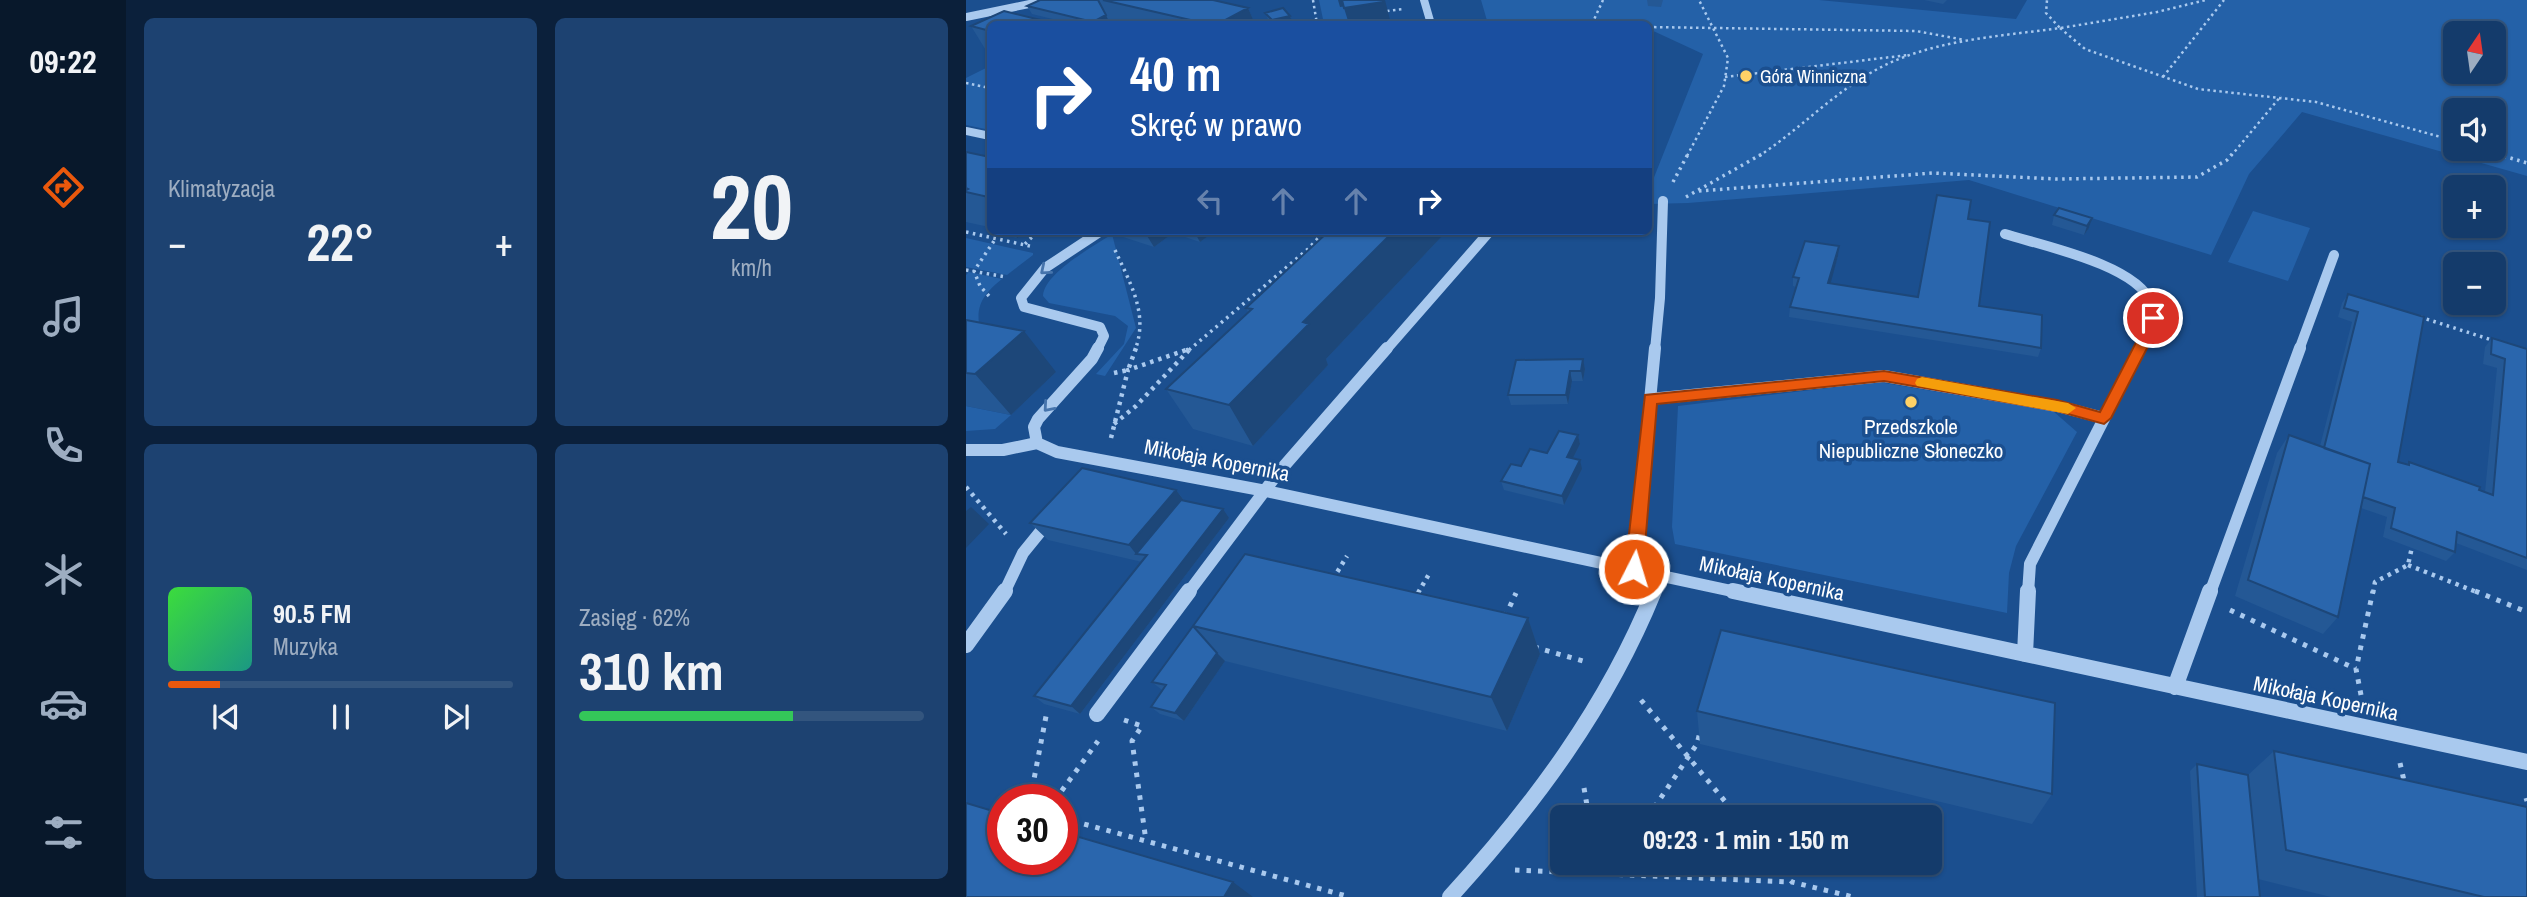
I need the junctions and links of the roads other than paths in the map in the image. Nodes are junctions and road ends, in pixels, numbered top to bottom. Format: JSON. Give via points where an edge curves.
{"nodes":[{"id":1,"x":1049,"y":0,"type":"edge"},
{"id":2,"x":1424,"y":0,"type":"edge"},
{"id":3,"x":968,"y":17,"type":"edge"},
{"id":4,"x":1430,"y":21,"type":"edge"},
{"id":5,"x":987,"y":22,"type":"edge"},
{"id":6,"x":966,"y":131,"type":"edge"},
{"id":7,"x":987,"y":135,"type":"edge"},
{"id":8,"x":1663,"y":201,"type":"road end"},
{"id":9,"x":2005,"y":234,"type":"dead end"},
{"id":10,"x":1095,"y":235,"type":"edge"},
{"id":11,"x":1486,"y":235,"type":"edge"},
{"id":12,"x":2334,"y":255,"type":"dead end"},
{"id":13,"x":1650,"y":399,"type":"junction"},
{"id":14,"x":2104,"y":418,"type":"junction"},
{"id":15,"x":1037,"y":443,"type":"junction"},
{"id":16,"x":966,"y":450,"type":"edge"},
{"id":17,"x":1107,"y":459,"type":"junction"},
{"id":18,"x":1091,"y":477,"type":"edge"},
{"id":19,"x":1266,"y":491,"type":"junction"},
{"id":20,"x":1055,"y":515,"type":"edge"},
{"id":21,"x":1634,"y":569,"type":"junction"},
{"id":22,"x":1661,"y":575,"type":"junction"},
{"id":23,"x":966,"y":645,"type":"edge"},
{"id":24,"x":2025,"y":654,"type":"junction"},
{"id":25,"x":2175,"y":687,"type":"junction"},
{"id":26,"x":1097,"y":714,"type":"road end"},
{"id":27,"x":2527,"y":762,"type":"edge"},
{"id":28,"x":1450,"y":897,"type":"edge"}],
"edges":[{"from":1,"to":3,"type":"street"},
{"from":2,"to":4,"type":"street"},
{"from":3,"to":5,"type":"street"},
{"from":6,"to":7,"type":"street"},
{"from":8,"to":13,"type":"street"},
{"from":9,"to":14,"type":"street","via":[[2109,268],[2147,295],[2152,306],[2150,329]]},
{"from":10,"to":15,"type":"street","one_way":true,"via":[[1027,285],[1021,298],[1024,307],[1090,322],[1101,327],[1104,336],[1092,359],[1038,419],[1034,428]]},
{"from":11,"to":19,"type":"street"},
{"from":12,"to":25,"type":"street"},
{"from":13,"to":14,"type":"street","via":[[1884,376]]},
{"from":13,"to":21,"type":"street"},
{"from":14,"to":24,"type":"street","via":[[2030,564]]},
{"from":15,"to":16,"type":"street","name":"Mikołaja Kopernika","via":[[1003,450]]},
{"from":15,"to":17,"type":"street","name":"Mikołaja Kopernika","via":[[1057,452]]},
{"from":17,"to":18,"type":"street"},
{"from":17,"to":19,"type":"street","name":"Mikołaja Kopernika"},
{"from":19,"to":21,"type":"street","name":"Mikołaja Kopernika"},
{"from":19,"to":26,"type":"street"},
{"from":20,"to":23,"type":"street","via":[[1023,553],[1000,601]]},
{"from":21,"to":22,"type":"street","name":"Mikołaja Kopernika"},
{"from":22,"to":24,"type":"street","name":"Mikołaja Kopernika"},
{"from":22,"to":28,"type":"street","via":[[1637,634],[1565,761]]},
{"from":24,"to":25,"type":"street","name":"Mikołaja Kopernika"},
{"from":25,"to":27,"type":"street","name":"Mikołaja Kopernika"}]}
